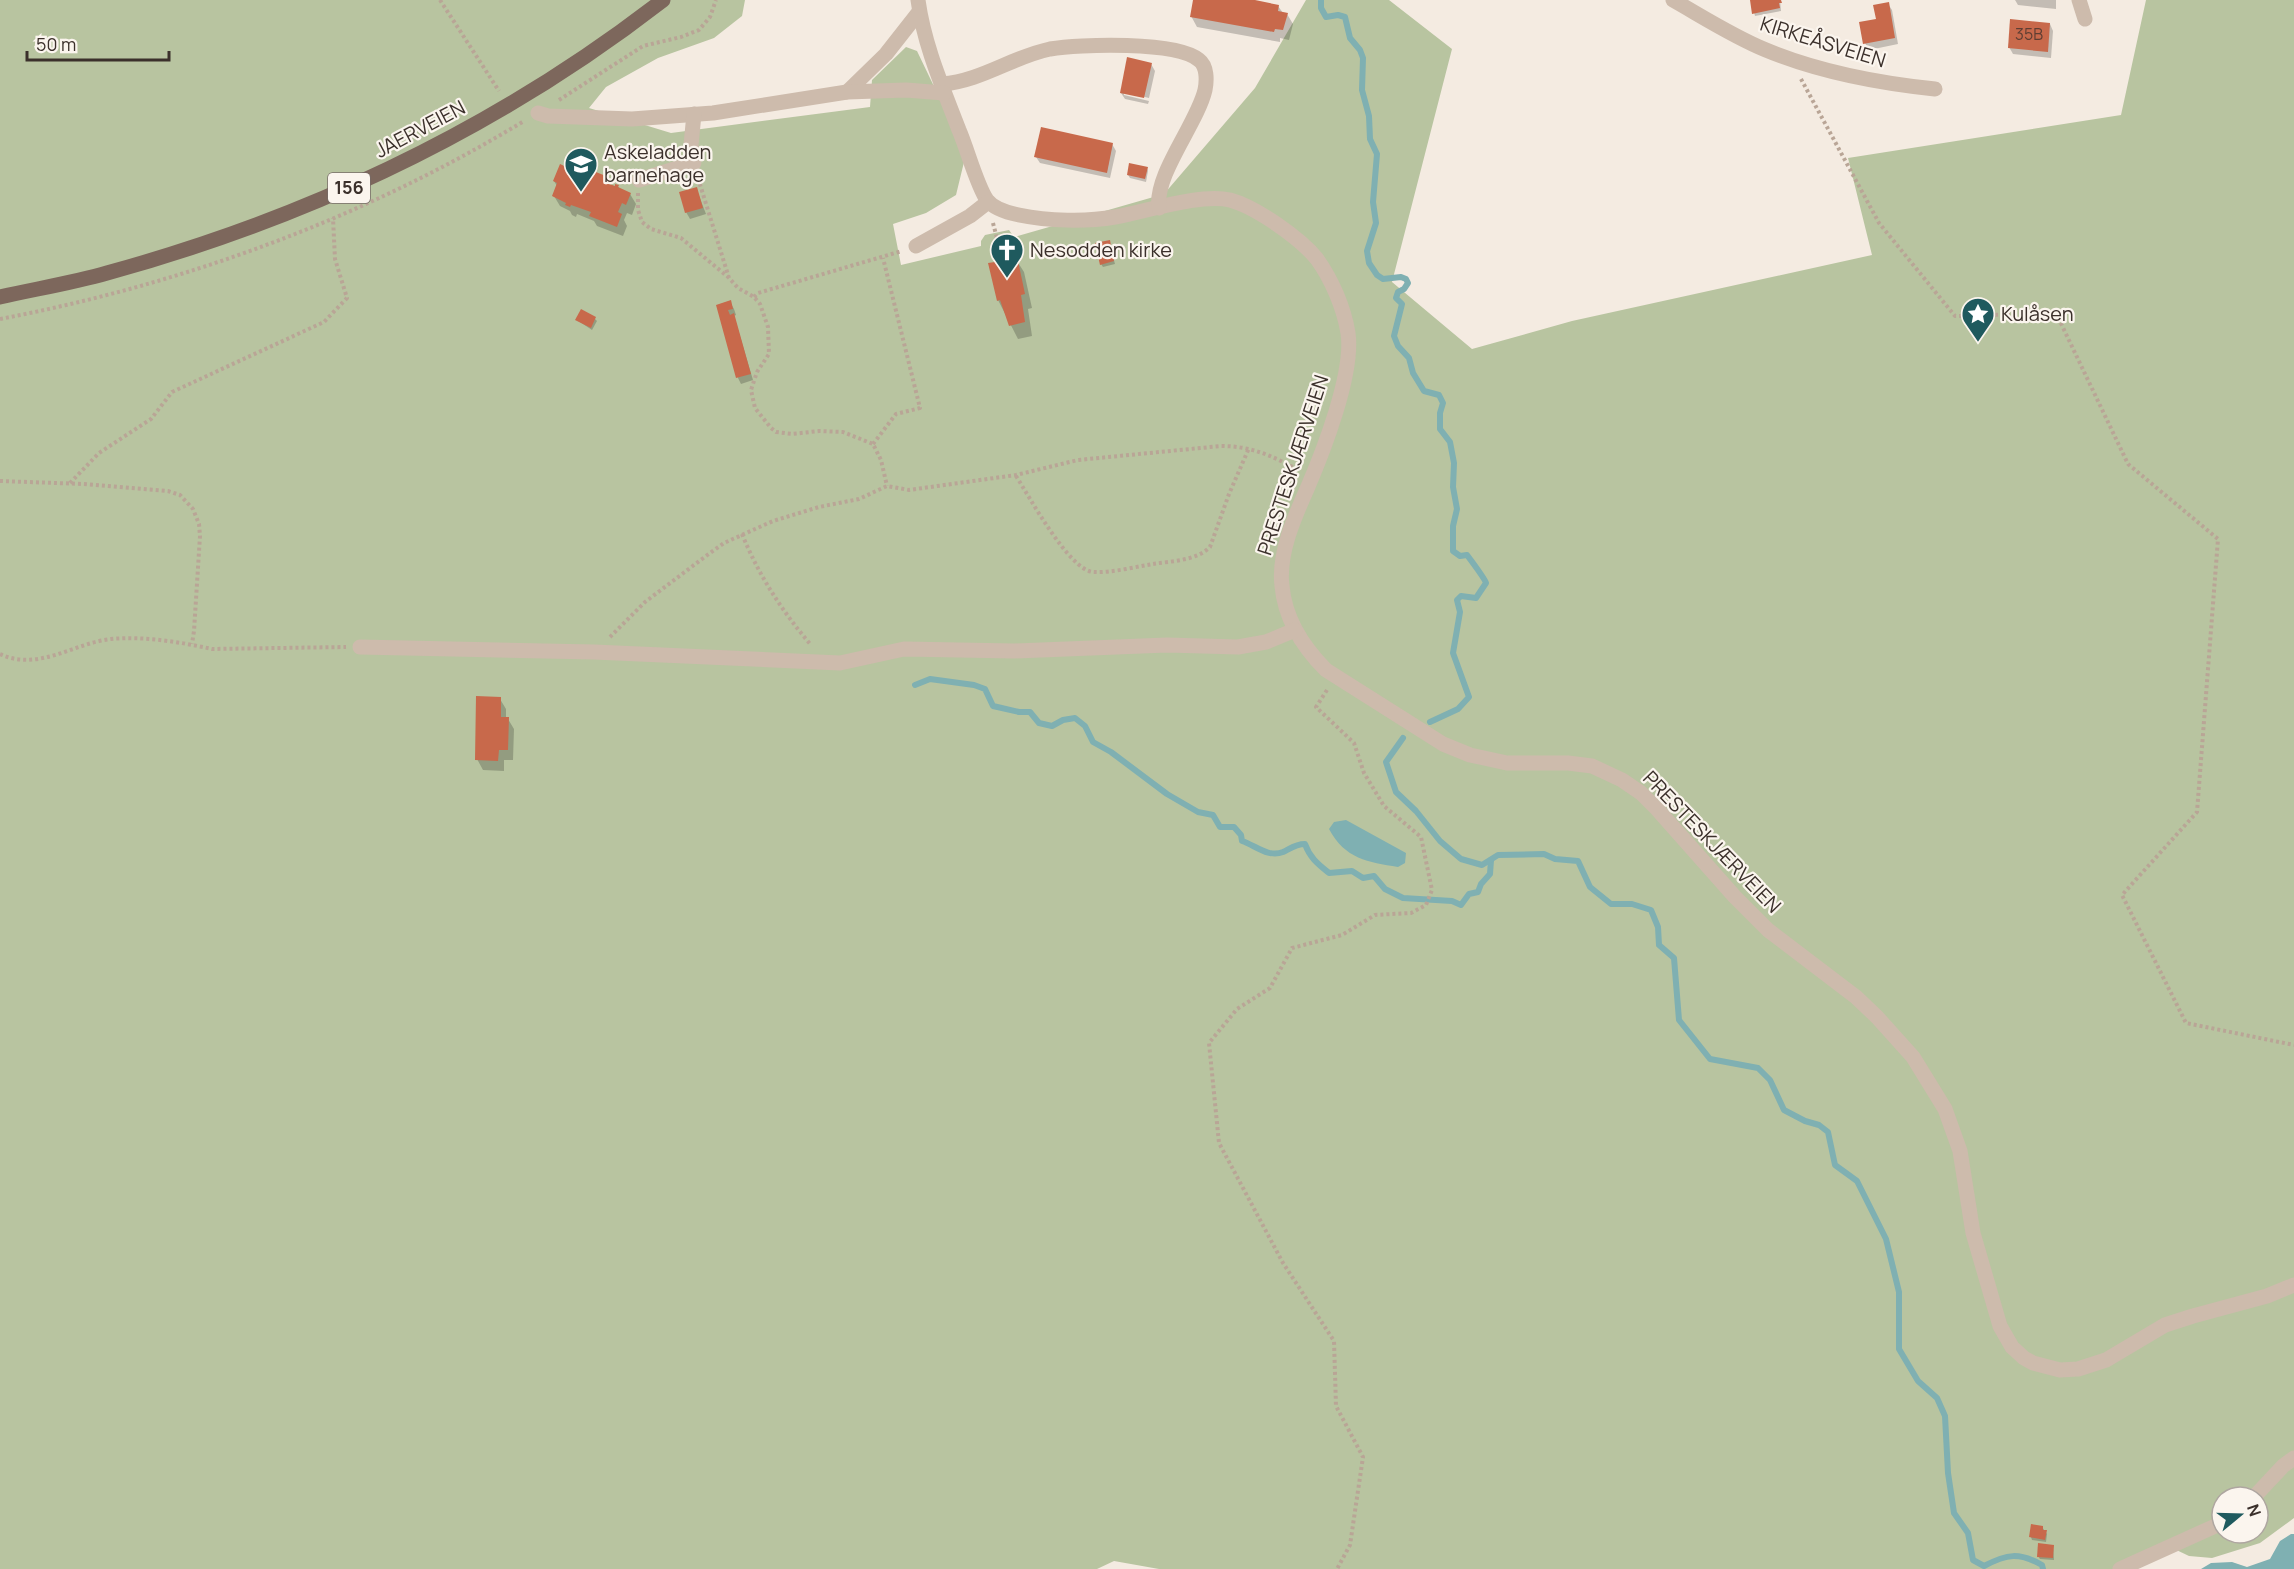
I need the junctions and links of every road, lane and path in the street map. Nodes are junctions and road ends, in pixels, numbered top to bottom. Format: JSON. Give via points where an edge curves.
{"nodes":[{"id":1,"x":440,"y":0,"type":"edge"},
{"id":2,"x":663,"y":0,"type":"edge"},
{"id":3,"x":716,"y":0,"type":"edge"},
{"id":4,"x":1673,"y":0,"type":"edge"},
{"id":5,"x":2079,"y":0,"type":"edge"},
{"id":6,"x":919,"y":6,"type":"edge"},
{"id":7,"x":2085,"y":19,"type":"dead end"},
{"id":8,"x":1789,"y":57,"type":"junction"},
{"id":9,"x":943,"y":88,"type":"junction"},
{"id":10,"x":1935,"y":89,"type":"dead end"},
{"id":11,"x":847,"y":92,"type":"junction"},
{"id":12,"x":508,"y":104,"type":"junction"},
{"id":13,"x":538,"y":113,"type":"junction"},
{"id":14,"x":694,"y":114,"type":"junction"},
{"id":15,"x":693,"y":163,"type":"junction"},
{"id":16,"x":639,"y":180,"type":"joint"},
{"id":17,"x":988,"y":202,"type":"junction"},
{"id":18,"x":1160,"y":208,"type":"junction"},
{"id":19,"x":916,"y":246,"type":"joint"},
{"id":20,"x":883,"y":258,"type":"junction"},
{"id":21,"x":729,"y":278,"type":"junction"},
{"id":22,"x":0,"y":297,"type":"edge"},
{"id":23,"x":754,"y":297,"type":"junction"},
{"id":24,"x":873,"y":444,"type":"junction"},
{"id":25,"x":1249,"y":448,"type":"junction"},
{"id":26,"x":1016,"y":475,"type":"junction"},
{"id":27,"x":1312,"y":477,"type":"junction"},
{"id":28,"x":0,"y":481,"type":"edge"},
{"id":29,"x":70,"y":483,"type":"junction"},
{"id":30,"x":886,"y":486,"type":"junction"},
{"id":31,"x":742,"y":534,"type":"junction"},
{"id":32,"x":1295,"y":630,"type":"junction"},
{"id":33,"x":192,"y":644,"type":"junction"},
{"id":34,"x":360,"y":647,"type":"joint"},
{"id":35,"x":594,"y":652,"type":"junction"},
{"id":36,"x":0,"y":654,"type":"edge"},
{"id":37,"x":825,"y":663,"type":"junction"},
{"id":38,"x":1336,"y":677,"type":"junction"},
{"id":39,"x":2294,"y":1045,"type":"edge"},
{"id":40,"x":2294,"y":1285,"type":"edge"},
{"id":41,"x":2294,"y":1458,"type":"edge"},
{"id":42,"x":2265,"y":1485,"type":"edge"},
{"id":43,"x":2210,"y":1528,"type":"edge"},
{"id":44,"x":1337,"y":1569,"type":"edge"},
{"id":45,"x":2120,"y":1569,"type":"edge"}],
"edges":[{"from":1,"to":12,"type":"path"},
{"from":2,"to":12,"type":"main road","name":"JAERVEIEN","number":"156"},
{"from":3,"to":13,"type":"path","via":[[710,17],[699,30],[635,51]]},
{"from":4,"to":8,"type":"street","name":"KIRKEÅSVEIEN","via":[[1747,41]]},
{"from":5,"to":7,"type":"street"},
{"from":6,"to":9,"type":"street","via":[[923,32]]},
{"from":6,"to":11,"type":"street","via":[[886,54]]},
{"from":8,"to":10,"type":"street","name":"KIRKEÅSVEIEN","via":[[1885,84]]},
{"from":8,"to":39,"type":"path","via":[[1879,223],[1955,316],[2056,313],[2128,464],[2218,539],[2197,812],[2122,895],[2186,1023]]},
{"from":9,"to":11,"type":"street"},
{"from":9,"to":17,"type":"street"},
{"from":9,"to":18,"type":"street","via":[[1025,56],[1073,46],[1150,47],[1178,50],[1197,58],[1205,69],[1206,87],[1159,194]]},
{"from":11,"to":14,"type":"street"},
{"from":12,"to":22,"type":"main road","name":"JAERVEIEN","number":"156","via":[[407,161],[290,213],[104,274]]},
{"from":13,"to":14,"type":"street","via":[[632,119]]},
{"from":13,"to":29,"type":"path","via":[[485,145],[333,218],[335,259],[347,297],[324,322],[172,392],[151,419],[99,453]]},
{"from":14,"to":15,"type":"street"},
{"from":15,"to":16,"type":"street"},
{"from":15,"to":21,"type":"path"},
{"from":16,"to":21,"type":"path","via":[[638,210],[642,222],[651,229],[681,238]]},
{"from":17,"to":18,"type":"street","name":"PRESTESKJÆRVEIEN","via":[[1006,212],[1049,220],[1112,218]]},
{"from":17,"to":19,"type":"street"},
{"from":18,"to":27,"type":"street","name":"PRESTESKJÆRVEIEN","via":[[1207,199],[1229,200],[1283,227],[1316,258],[1331,282],[1344,316],[1348,348],[1333,423]]},
{"from":19,"to":20,"type":"path"},
{"from":20,"to":23,"type":"path"},
{"from":20,"to":24,"type":"path","via":[[920,408],[896,414]]},
{"from":21,"to":23,"type":"path"},
{"from":23,"to":24,"type":"path","via":[[768,327],[770,344],[751,390],[755,408],[771,428],[792,434],[843,432]]},
{"from":24,"to":30,"type":"path"},
{"from":25,"to":26,"type":"path","via":[[1221,446],[1088,458]]},
{"from":25,"to":26,"type":"path","via":[[1210,547],[1203,554],[1092,572],[1068,555]]},
{"from":25,"to":27,"type":"path"},
{"from":26,"to":30,"type":"path","via":[[909,490]]},
{"from":27,"to":32,"type":"street","name":"PRESTESKJÆRVEIEN","via":[[1282,565],[1281,586]]},
{"from":28,"to":29,"type":"path"},
{"from":29,"to":33,"type":"path","via":[[168,491],[180,495],[193,508],[200,536]]},
{"from":30,"to":31,"type":"path","via":[[860,499],[819,507]]},
{"from":31,"to":35,"type":"path","via":[[645,602]]},
{"from":31,"to":37,"type":"path","via":[[753,562],[784,614]]},
{"from":32,"to":37,"type":"street","via":[[1266,642],[1238,646],[904,649]]},
{"from":32,"to":38,"type":"street","name":"PRESTESKJÆRVEIEN","via":[[1312,656]]},
{"from":33,"to":34,"type":"path","via":[[212,649]]},
{"from":33,"to":36,"type":"path","via":[[110,639],[42,659],[13,659]]},
{"from":34,"to":35,"type":"street"},
{"from":35,"to":37,"type":"street"},
{"from":38,"to":40,"type":"street","name":"PRESTESKJÆRVEIEN","via":[[1443,744],[1470,755],[1507,763],[1592,766],[1622,780],[1657,809],[1761,923],[1877,1017],[1913,1057],[1945,1109],[1960,1151],[1973,1233],[2000,1326],[2024,1358],[2060,1370],[2078,1369],[2106,1359],[2166,1325]]},
{"from":38,"to":44,"type":"path","via":[[1316,707],[1354,743],[1364,773],[1384,806],[1421,837],[1432,890],[1426,905],[1412,913],[1375,915],[1342,935],[1292,948],[1270,988],[1237,1010],[1209,1043],[1220,1143],[1283,1263],[1334,1341],[1336,1406],[1363,1457],[1350,1545]]},
{"from":41,"to":42,"type":"street"},
{"from":43,"to":45,"type":"street"}]}
